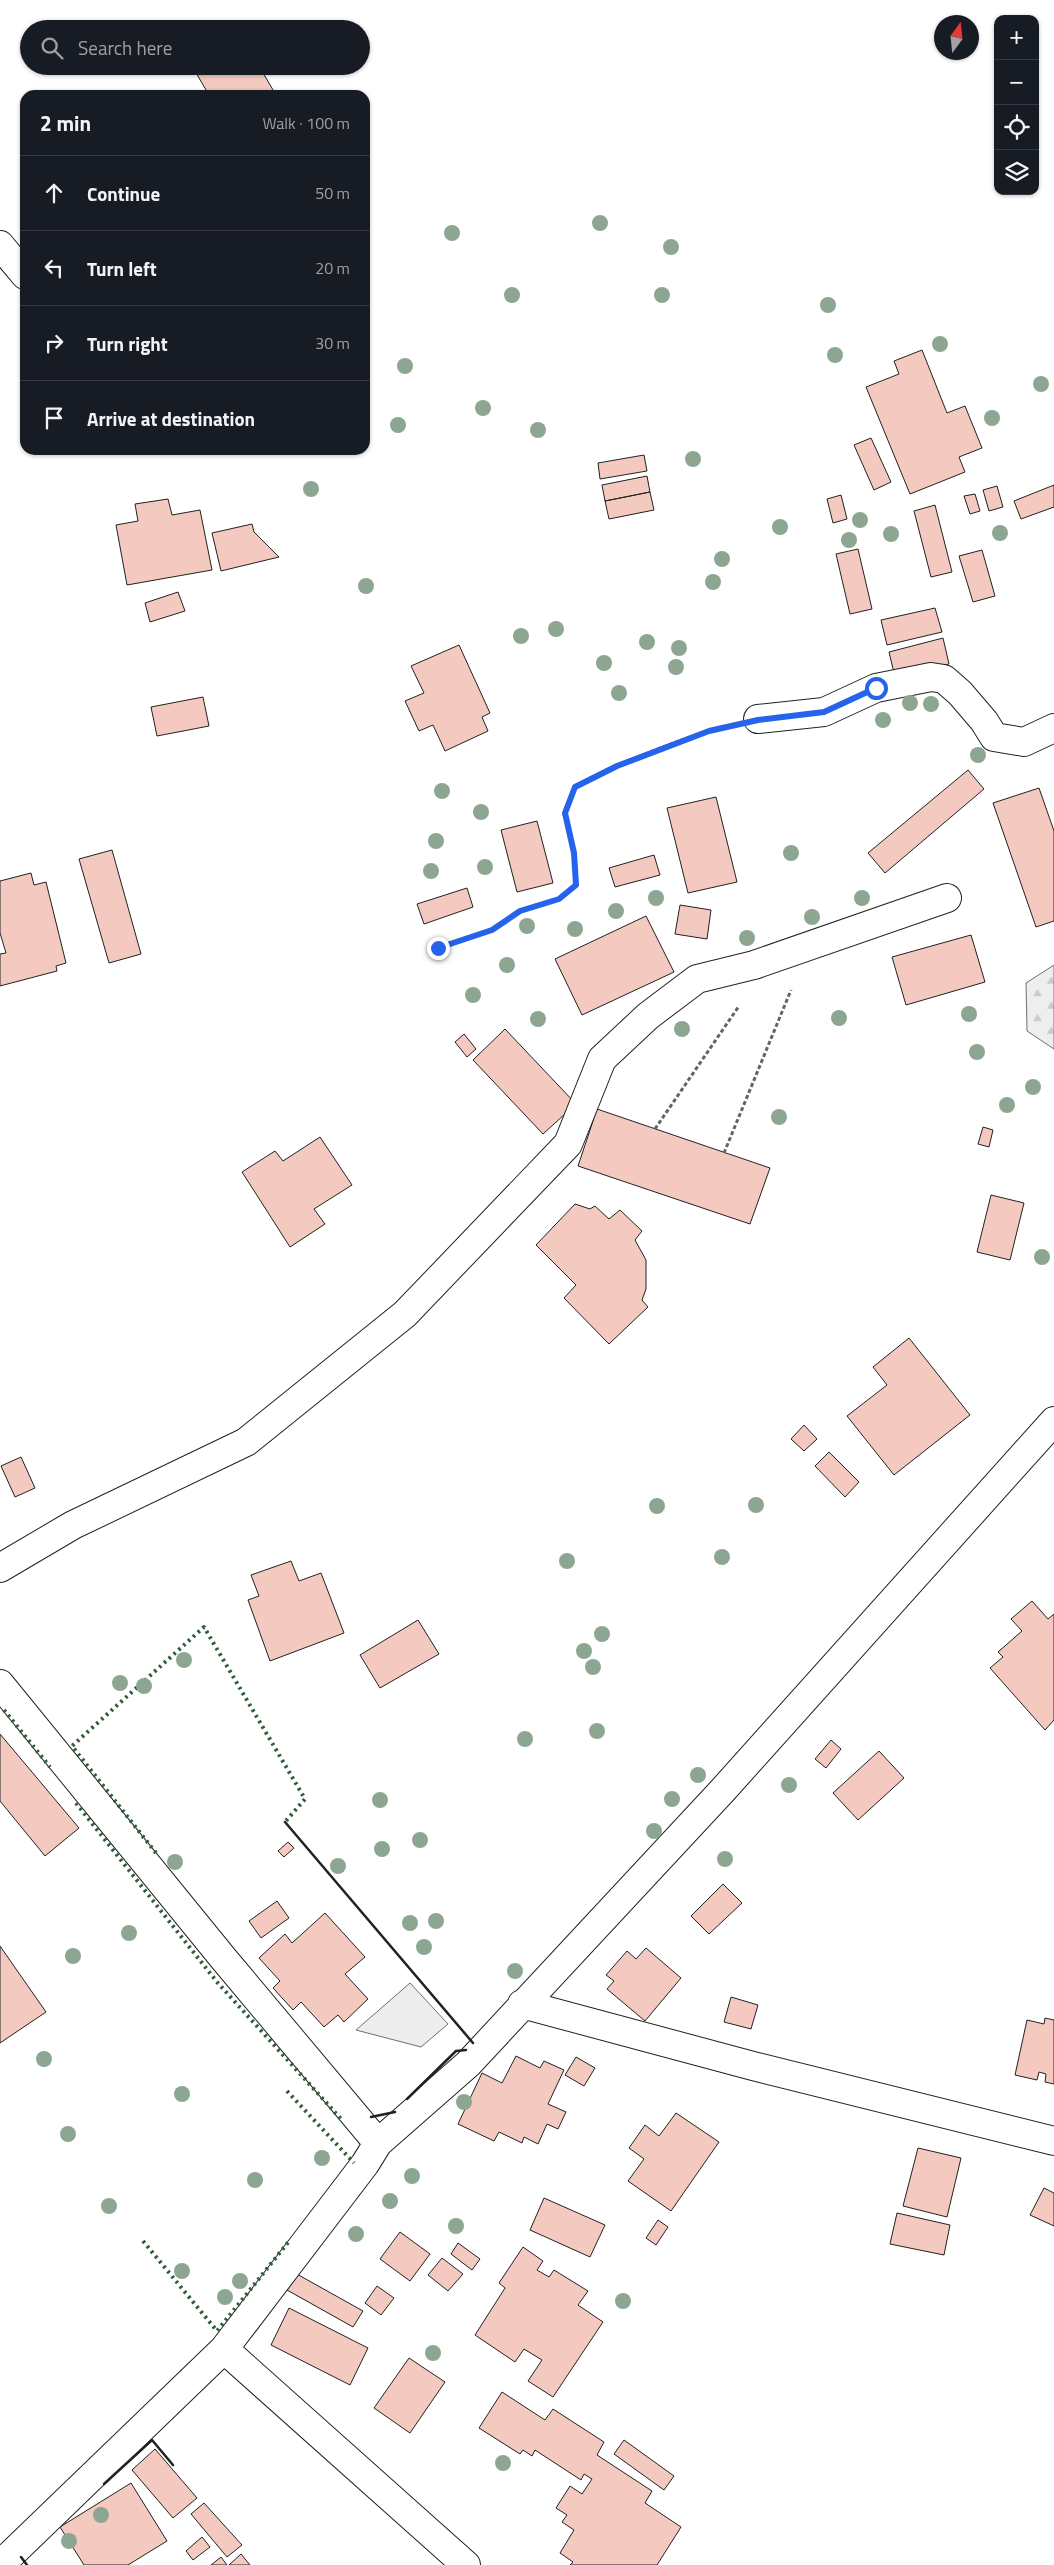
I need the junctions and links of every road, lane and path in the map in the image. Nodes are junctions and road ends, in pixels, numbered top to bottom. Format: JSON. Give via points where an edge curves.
{"nodes":[{"id":1,"x":0,"y":244,"type":"edge"},
{"id":2,"x":20,"y":270,"type":"edge"},
{"id":3,"x":758,"y":720,"type":"joint"},
{"id":4,"x":1054,"y":728,"type":"edge"},
{"id":5,"x":947,"y":898,"type":"dead end"},
{"id":6,"x":809,"y":946,"type":"junction"},
{"id":7,"x":438,"y":948,"type":"dead end"},
{"id":8,"x":770,"y":960,"type":"junction"},
{"id":9,"x":655,"y":1129,"type":"dead end"},
{"id":10,"x":724,"y":1153,"type":"dead end"},
{"id":11,"x":1054,"y":1421,"type":"edge"},
{"id":12,"x":0,"y":1568,"type":"edge"},
{"id":13,"x":0,"y":1684,"type":"edge"},
{"id":14,"x":522,"y":2004,"type":"junction"},
{"id":15,"x":1054,"y":2141,"type":"edge"},
{"id":16,"x":378,"y":2143,"type":"junction"},
{"id":17,"x":224,"y":2350,"type":"junction"},
{"id":18,"x":0,"y":2565,"type":"edge"},
{"id":19,"x":466,"y":2565,"type":"edge"}],
"edges":[{"from":1,"to":2,"type":"street"},
{"from":3,"to":4,"type":"street","via":[[824,712],[876,688],[931,677],[944,679],[960,693],[994,737],[1024,742]]},
{"from":3,"to":7,"type":"path","via":[[709,731],[617,766],[575,787],[565,813],[574,853],[576,885],[559,899],[520,911],[492,930]]},
{"from":5,"to":6,"type":"street"},
{"from":6,"to":8,"type":"street"},
{"from":6,"to":10,"type":"path"},
{"from":8,"to":9,"type":"path"},
{"from":8,"to":12,"type":"street","via":[[697,979],[648,1016],[602,1059],[568,1144],[516,1201],[405,1314],[246,1442],[73,1525]]},
{"from":11,"to":14,"type":"street","via":[[723,1790]]},
{"from":13,"to":16,"type":"street"},
{"from":14,"to":15,"type":"street"},
{"from":14,"to":16,"type":"street","via":[[468,2064]]},
{"from":16,"to":17,"type":"street"},
{"from":17,"to":18,"type":"street"},
{"from":17,"to":19,"type":"street"}]}
